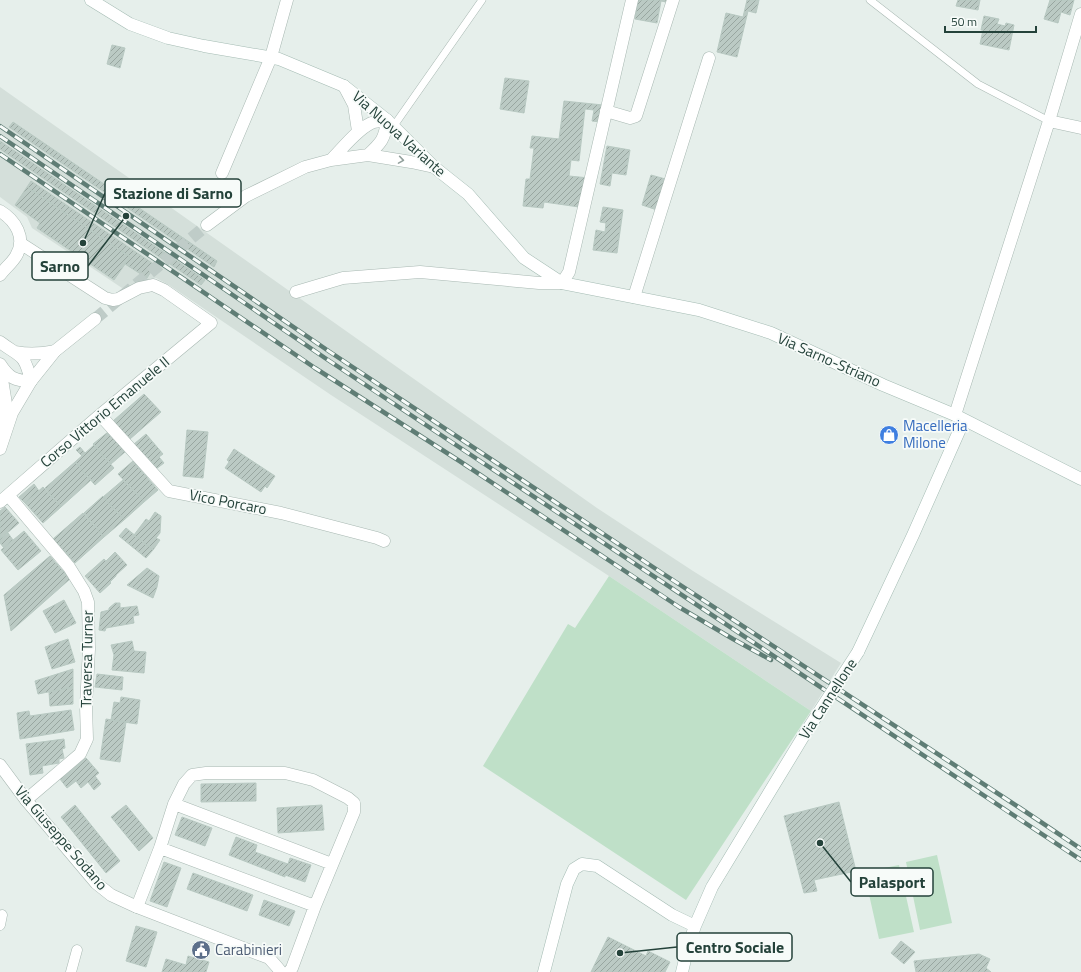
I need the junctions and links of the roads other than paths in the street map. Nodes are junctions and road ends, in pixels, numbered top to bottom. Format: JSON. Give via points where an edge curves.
{"nodes":[{"id":1,"x":91,"y":0,"type":"edge"},
{"id":2,"x":287,"y":0,"type":"edge"},
{"id":3,"x":482,"y":0,"type":"edge"},
{"id":4,"x":632,"y":0,"type":"edge"},
{"id":5,"x":673,"y":0,"type":"edge"},
{"id":6,"x":870,"y":0,"type":"edge"},
{"id":7,"x":1081,"y":14,"type":"edge"},
{"id":8,"x":271,"y":57,"type":"junction"},
{"id":9,"x":709,"y":58,"type":"dead end"},
{"id":10,"x":344,"y":86,"type":"junction"},
{"id":11,"x":606,"y":111,"type":"junction"},
{"id":12,"x":1049,"y":121,"type":"junction"},
{"id":13,"x":390,"y":124,"type":"junction"},
{"id":14,"x":1081,"y":128,"type":"edge"},
{"id":15,"x":358,"y":131,"type":"junction"},
{"id":16,"x":368,"y":155,"type":"junction"},
{"id":17,"x":331,"y":160,"type":"junction"},
{"id":18,"x":434,"y":167,"type":"junction"},
{"id":19,"x":222,"y":173,"type":"dead end"},
{"id":20,"x":0,"y":211,"type":"edge"},
{"id":21,"x":207,"y":225,"type":"tunnel mouth"},
{"id":22,"x":20,"y":243,"type":"junction"},
{"id":23,"x":0,"y":275,"type":"edge"},
{"id":24,"x":562,"y":283,"type":"junction"},
{"id":25,"x":296,"y":292,"type":"dead end"},
{"id":26,"x":634,"y":297,"type":"junction"},
{"id":27,"x":95,"y":319,"type":"tunnel mouth"},
{"id":28,"x":0,"y":342,"type":"edge"},
{"id":29,"x":55,"y":351,"type":"junction"},
{"id":30,"x":16,"y":352,"type":"junction"},
{"id":31,"x":0,"y":365,"type":"edge"},
{"id":32,"x":31,"y":381,"type":"junction"},
{"id":33,"x":100,"y":415,"type":"junction"},
{"id":34,"x":960,"y":417,"type":"junction"},
{"id":35,"x":5,"y":432,"type":"junction"},
{"id":36,"x":0,"y":449,"type":"edge"},
{"id":37,"x":1081,"y":479,"type":"edge"},
{"id":38,"x":4,"y":494,"type":"edge"},
{"id":39,"x":384,"y":541,"type":"dead end"},
{"id":40,"x":0,"y":765,"type":"edge"},
{"id":41,"x":26,"y":800,"type":"junction"},
{"id":42,"x":174,"y":804,"type":"junction"},
{"id":43,"x":160,"y":848,"type":"junction"},
{"id":44,"x":332,"y":864,"type":"junction"},
{"id":45,"x":315,"y":906,"type":"junction"},
{"id":46,"x":137,"y":907,"type":"junction"},
{"id":47,"x":695,"y":926,"type":"junction"},
{"id":48,"x":77,"y":950,"type":"dead end"},
{"id":49,"x":71,"y":972,"type":"edge"},
{"id":50,"x":280,"y":972,"type":"edge"},
{"id":51,"x":289,"y":972,"type":"edge"},
{"id":52,"x":544,"y":972,"type":"edge"},
{"id":53,"x":682,"y":972,"type":"edge"}],
"edges":[{"from":1,"to":8,"type":"street","name":"Via Nuova Variante","via":[[130,24],[168,38]]},
{"from":2,"to":8,"type":"street"},
{"from":3,"to":13,"type":"lane"},
{"from":4,"to":11,"type":"street"},
{"from":5,"to":11,"type":"street","via":[[636,116],[630,118]]},
{"from":6,"to":12,"type":"lane","via":[[978,84]]},
{"from":7,"to":12,"type":"street","name":"Via Cannellone"},
{"from":8,"to":10,"type":"street","name":"Via Nuova Variante"},
{"from":8,"to":19,"type":"street"},
{"from":9,"to":26,"type":"street"},
{"from":10,"to":13,"type":"street","name":"Via Nuova Variante"},
{"from":10,"to":15,"type":"street","via":[[354,105]]},
{"from":11,"to":24,"type":"street","via":[[569,272]]},
{"from":12,"to":14,"type":"street"},
{"from":12,"to":34,"type":"street","name":"Via Cannellone"},
{"from":13,"to":15,"type":"street","via":[[373,122]]},
{"from":13,"to":16,"type":"street","via":[[381,143]]},
{"from":13,"to":18,"type":"street","name":"Via Nuova Variante"},
{"from":15,"to":17,"type":"street"},
{"from":16,"to":17,"type":"street"},
{"from":16,"to":18,"type":"street","one_way":true},
{"from":17,"to":21,"type":"street","via":[[306,167],[246,196]]},
{"from":18,"to":24,"type":"street","name":"Via Nuova Variante","via":[[468,194],[524,258]]},
{"from":20,"to":22,"type":"street","via":[[15,224]]},
{"from":22,"to":23,"type":"street","via":[[16,256]]},
{"from":22,"to":33,"type":"street","name":"Corso Vittorio Emanuele II","via":[[105,298],[118,299],[139,288],[153,285],[210,323]]},
{"from":24,"to":25,"type":"street","via":[[420,272],[343,278]]},
{"from":24,"to":26,"type":"street","name":"Via Sarno-Striano"},
{"from":26,"to":34,"type":"street","name":"Via Sarno-Striano","via":[[699,310],[771,333],[883,385]]},
{"from":27,"to":29,"type":"street"},
{"from":28,"to":30,"type":"street"},
{"from":29,"to":30,"type":"street","via":[[41,354]]},
{"from":29,"to":32,"type":"street"},
{"from":30,"to":32,"type":"street","via":[[23,358]]},
{"from":31,"to":32,"type":"street","via":[[12,378]]},
{"from":31,"to":35,"type":"street","via":[[6,404]]},
{"from":32,"to":35,"type":"street","via":[[12,413]]},
{"from":33,"to":38,"type":"street","name":"Corso Vittorio Emanuele II"},
{"from":33,"to":39,"type":"street","name":"Vico Porcaro","via":[[169,491],[281,512]]},
{"from":34,"to":37,"type":"street","name":"Via Sarno-Striano"},
{"from":34,"to":47,"type":"street","name":"Via Cannellone","bridge":true,"via":[[914,535],[858,652],[712,887]]},
{"from":35,"to":36,"type":"street"},
{"from":38,"to":41,"type":"street","name":"Traversa Turner","via":[[69,567],[88,602],[87,739],[80,754]]},
{"from":40,"to":41,"type":"street","name":"Via Giuseppe Sodano"},
{"from":41,"to":46,"type":"street","name":"Via Giuseppe Sodano","via":[[96,883],[111,895]]},
{"from":42,"to":43,"type":"street"},
{"from":42,"to":44,"type":"street"},
{"from":42,"to":44,"type":"street","via":[[184,784],[192,775],[285,773],[313,780],[354,803],[354,812]]},
{"from":43,"to":45,"type":"street"},
{"from":43,"to":46,"type":"street"},
{"from":44,"to":45,"type":"street"},
{"from":45,"to":51,"type":"street"},
{"from":46,"to":50,"type":"street","name":"Via Giuseppe Sodano","via":[[269,958]]},
{"from":47,"to":52,"type":"street","via":[[672,915],[597,866],[582,864],[574,869],[567,884]]},
{"from":47,"to":53,"type":"street","name":"Via Cannellone"},
{"from":48,"to":49,"type":"street"}]}
